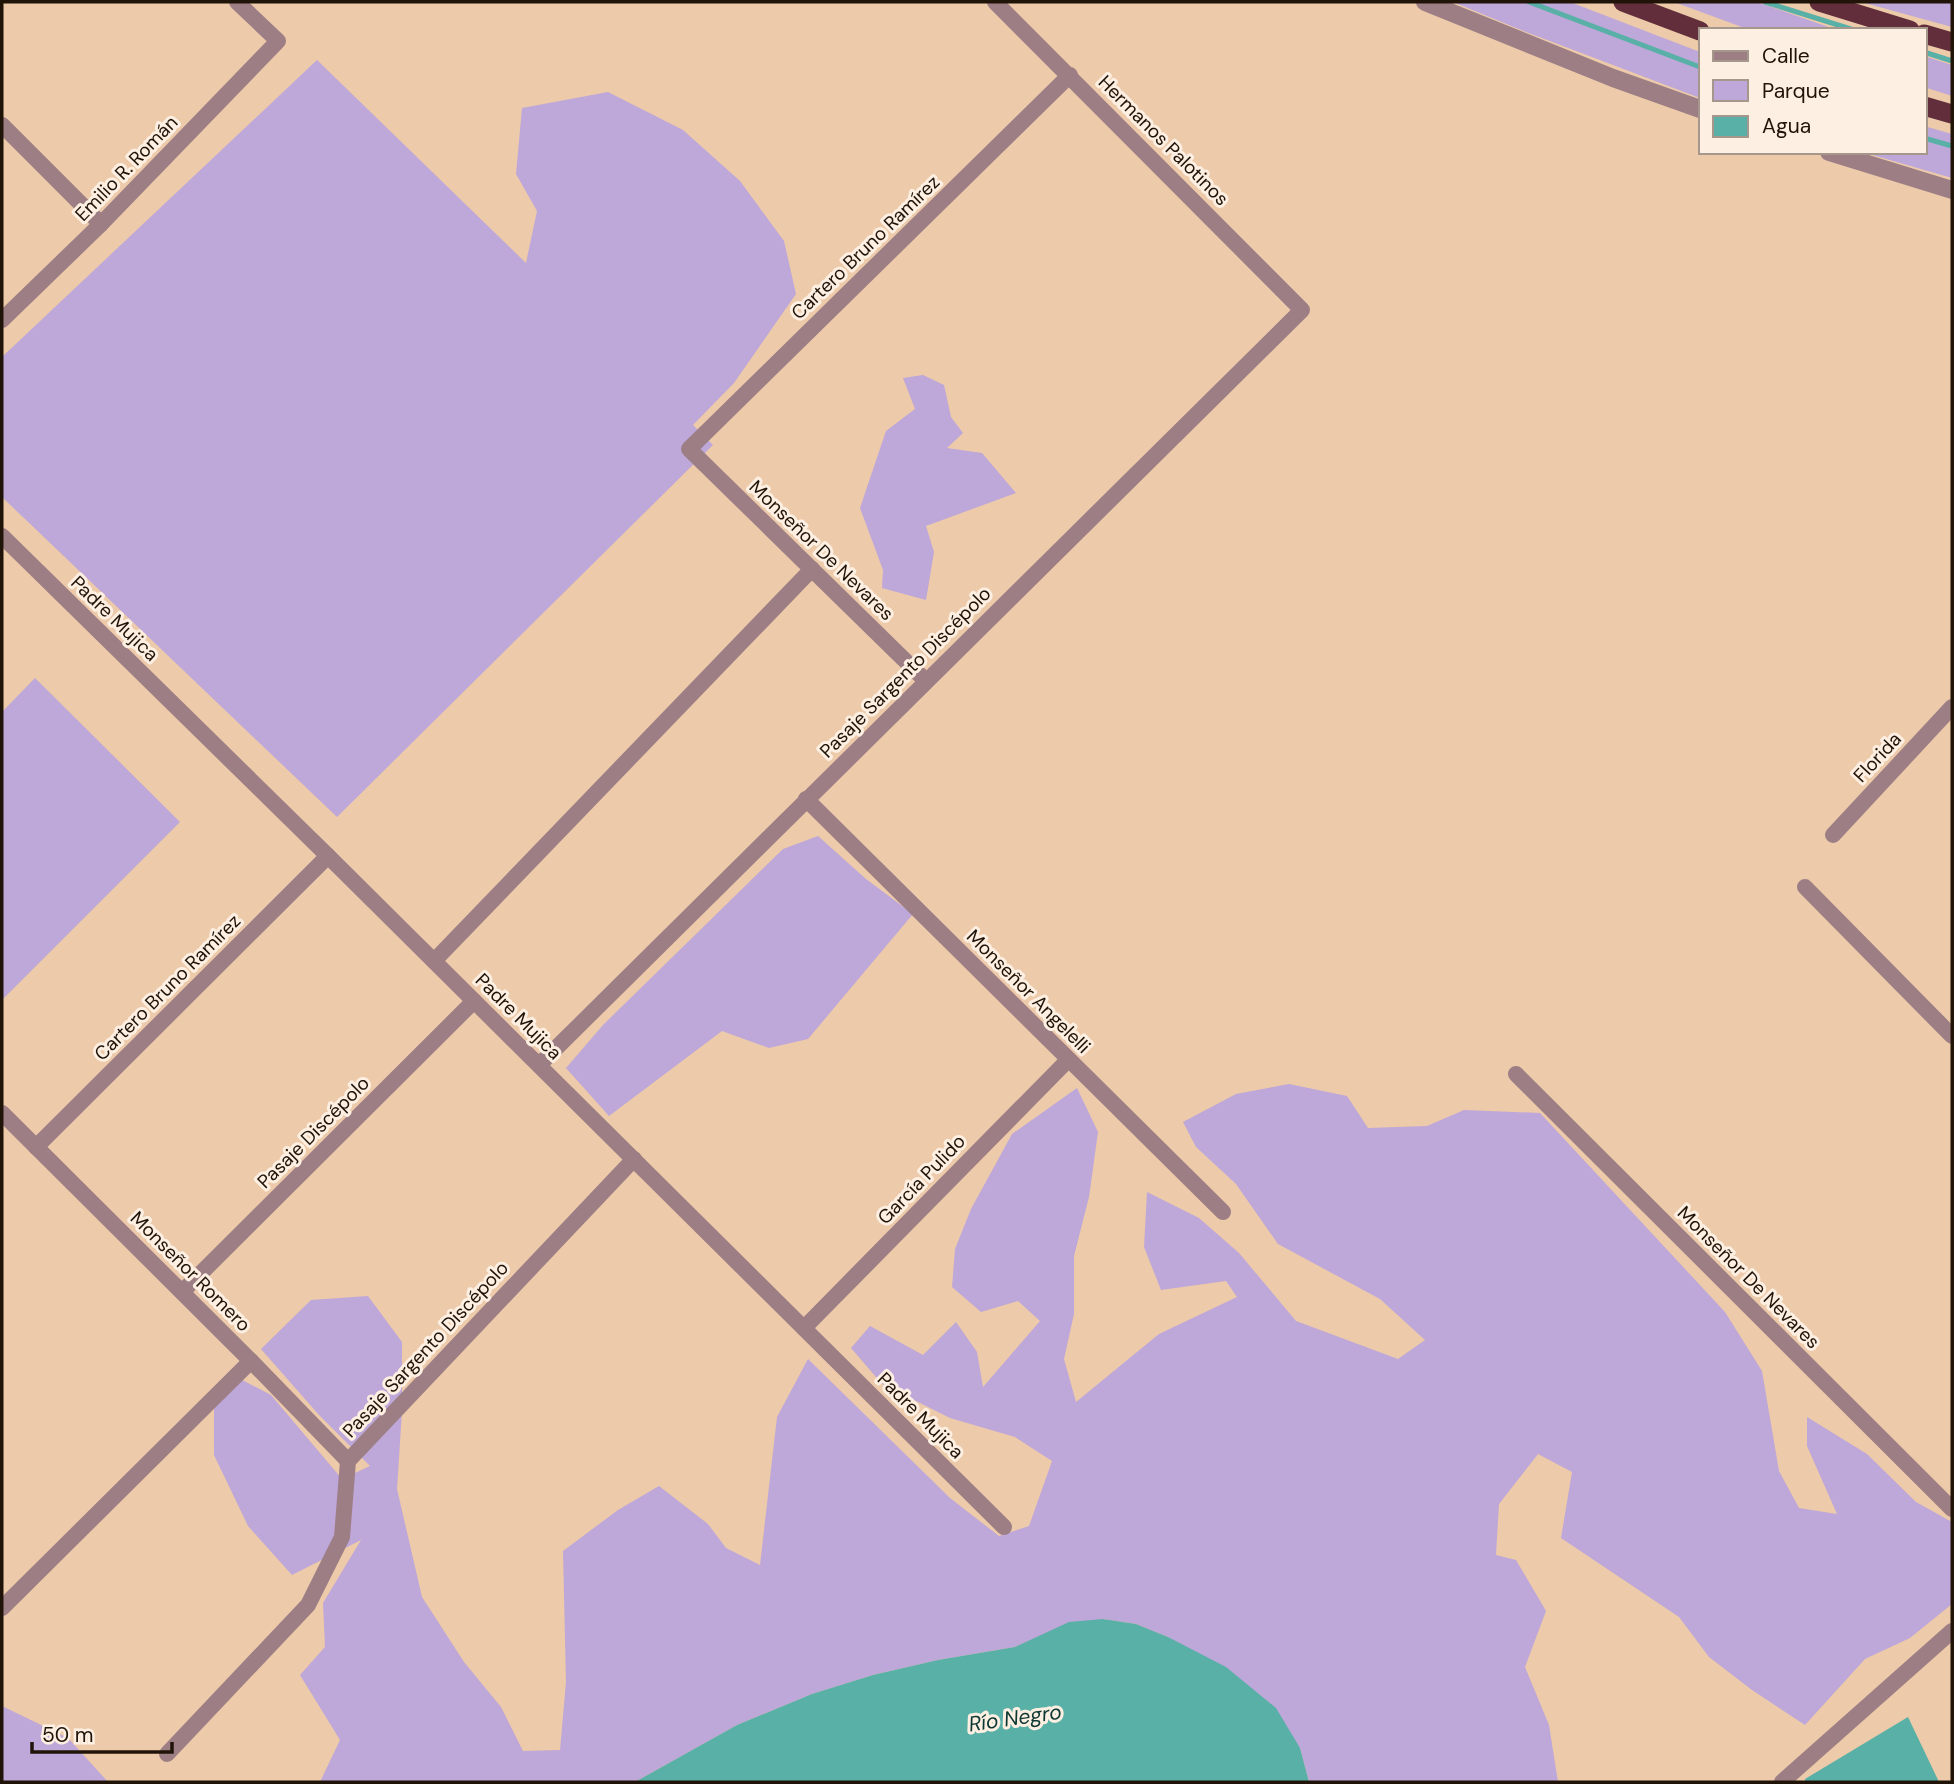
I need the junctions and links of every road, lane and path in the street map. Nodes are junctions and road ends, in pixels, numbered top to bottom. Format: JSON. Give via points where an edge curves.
{"nodes":[{"id":1,"x":237,"y":2,"type":"edge"},
{"id":2,"x":995,"y":2,"type":"edge"},
{"id":3,"x":1425,"y":2,"type":"edge"},
{"id":4,"x":1623,"y":2,"type":"edge"},
{"id":5,"x":1819,"y":2,"type":"edge"},
{"id":6,"x":1904,"y":28,"type":"edge"},
{"id":7,"x":1699,"y":31,"type":"edge"},
{"id":8,"x":1926,"y":35,"type":"edge"},
{"id":9,"x":1952,"y":42,"type":"edge"},
{"id":10,"x":1070,"y":75,"type":"junction"},
{"id":11,"x":1926,"y":107,"type":"edge"},
{"id":12,"x":1699,"y":109,"type":"edge"},
{"id":13,"x":1952,"y":114,"type":"edge"},
{"id":14,"x":2,"y":125,"type":"edge"},
{"id":15,"x":1835,"y":154,"type":"edge"},
{"id":16,"x":1952,"y":190,"type":"edge"},
{"id":17,"x":101,"y":225,"type":"junction"},
{"id":18,"x":1302,"y":310,"type":"joint"},
{"id":19,"x":2,"y":320,"type":"edge"},
{"id":20,"x":689,"y":449,"type":"joint"},
{"id":21,"x":2,"y":537,"type":"edge"},
{"id":22,"x":812,"y":569,"type":"junction"},
{"id":23,"x":926,"y":681,"type":"junction"},
{"id":24,"x":1952,"y":707,"type":"edge"},
{"id":25,"x":806,"y":800,"type":"junction"},
{"id":26,"x":1833,"y":835,"type":"dead end"},
{"id":27,"x":328,"y":856,"type":"junction"},
{"id":28,"x":1805,"y":887,"type":"dead end"},
{"id":29,"x":434,"y":961,"type":"junction"},
{"id":30,"x":474,"y":1001,"type":"junction"},
{"id":31,"x":1952,"y":1036,"type":"edge"},
{"id":32,"x":1068,"y":1060,"type":"junction"},
{"id":33,"x":539,"y":1065,"type":"junction"},
{"id":34,"x":1516,"y":1074,"type":"dead end"},
{"id":35,"x":2,"y":1113,"type":"edge"},
{"id":36,"x":36,"y":1147,"type":"junction"},
{"id":37,"x":634,"y":1159,"type":"junction"},
{"id":38,"x":1223,"y":1212,"type":"dead end"},
{"id":39,"x":182,"y":1292,"type":"junction"},
{"id":40,"x":804,"y":1328,"type":"junction"},
{"id":41,"x":251,"y":1362,"type":"junction"},
{"id":42,"x":348,"y":1461,"type":"junction"},
{"id":43,"x":1952,"y":1509,"type":"edge"},
{"id":44,"x":1004,"y":1527,"type":"dead end"},
{"id":45,"x":2,"y":1608,"type":"edge"},
{"id":46,"x":1952,"y":1631,"type":"edge"},
{"id":47,"x":167,"y":1754,"type":"dead end"},
{"id":48,"x":1782,"y":1782,"type":"edge"}],
"edges":[{"from":1,"to":17,"type":"street","name":"Emilio R. Román","via":[[278,41]]},
{"from":2,"to":10,"type":"street","name":"Hermanos Palotinos"},
{"from":3,"to":12,"type":"street"},
{"from":4,"to":7,"type":"highway"},
{"from":5,"to":6,"type":"highway"},
{"from":8,"to":9,"type":"highway"},
{"from":10,"to":18,"type":"street","name":"Hermanos Palotinos"},
{"from":10,"to":20,"type":"street","name":"Cartero Bruno Ramírez"},
{"from":11,"to":13,"type":"highway"},
{"from":14,"to":17,"type":"street"},
{"from":15,"to":16,"type":"street"},
{"from":17,"to":19,"type":"street","name":"Emilio R. Román"},
{"from":18,"to":23,"type":"street","name":"Pasaje Sargento Discépolo"},
{"from":20,"to":22,"type":"street","name":"Monseñor De Nevares"},
{"from":21,"to":27,"type":"street","name":"Padre Mujica"},
{"from":22,"to":23,"type":"street","name":"Monseñor De Nevares"},
{"from":22,"to":29,"type":"street"},
{"from":23,"to":25,"type":"street","name":"Pasaje Sargento Discépolo"},
{"from":24,"to":26,"type":"street","name":"Florida"},
{"from":25,"to":32,"type":"street","name":"Monseñor Angelelli"},
{"from":25,"to":33,"type":"street","name":"Pasaje Sargento Discépolo"},
{"from":27,"to":29,"type":"street","name":"Padre Mujica"},
{"from":27,"to":36,"type":"street","name":"Cartero Bruno Ramírez"},
{"from":28,"to":31,"type":"street"},
{"from":29,"to":30,"type":"street","name":"Padre Mujica"},
{"from":30,"to":33,"type":"street","name":"Padre Mujica"},
{"from":30,"to":39,"type":"street","name":"Pasaje Discépolo"},
{"from":32,"to":38,"type":"street","name":"Monseñor Angelelli"},
{"from":32,"to":40,"type":"street","name":"García Pulido"},
{"from":33,"to":37,"type":"street","name":"Padre Mujica"},
{"from":34,"to":43,"type":"street","name":"Monseñor De Nevares"},
{"from":35,"to":36,"type":"street","name":"Monseñor Romero"},
{"from":36,"to":39,"type":"street","name":"Monseñor Romero"},
{"from":37,"to":40,"type":"street","name":"Padre Mujica"},
{"from":37,"to":42,"type":"street","name":"Pasaje Sargento Discépolo"},
{"from":39,"to":41,"type":"street","name":"Monseñor Romero"},
{"from":40,"to":44,"type":"street","name":"Padre Mujica"},
{"from":41,"to":42,"type":"street","name":"Monseñor Romero"},
{"from":41,"to":45,"type":"street"},
{"from":42,"to":47,"type":"street","name":"Pasaje Sargento Discépolo","via":[[342,1537],[307,1605]]},
{"from":46,"to":48,"type":"street"}]}
